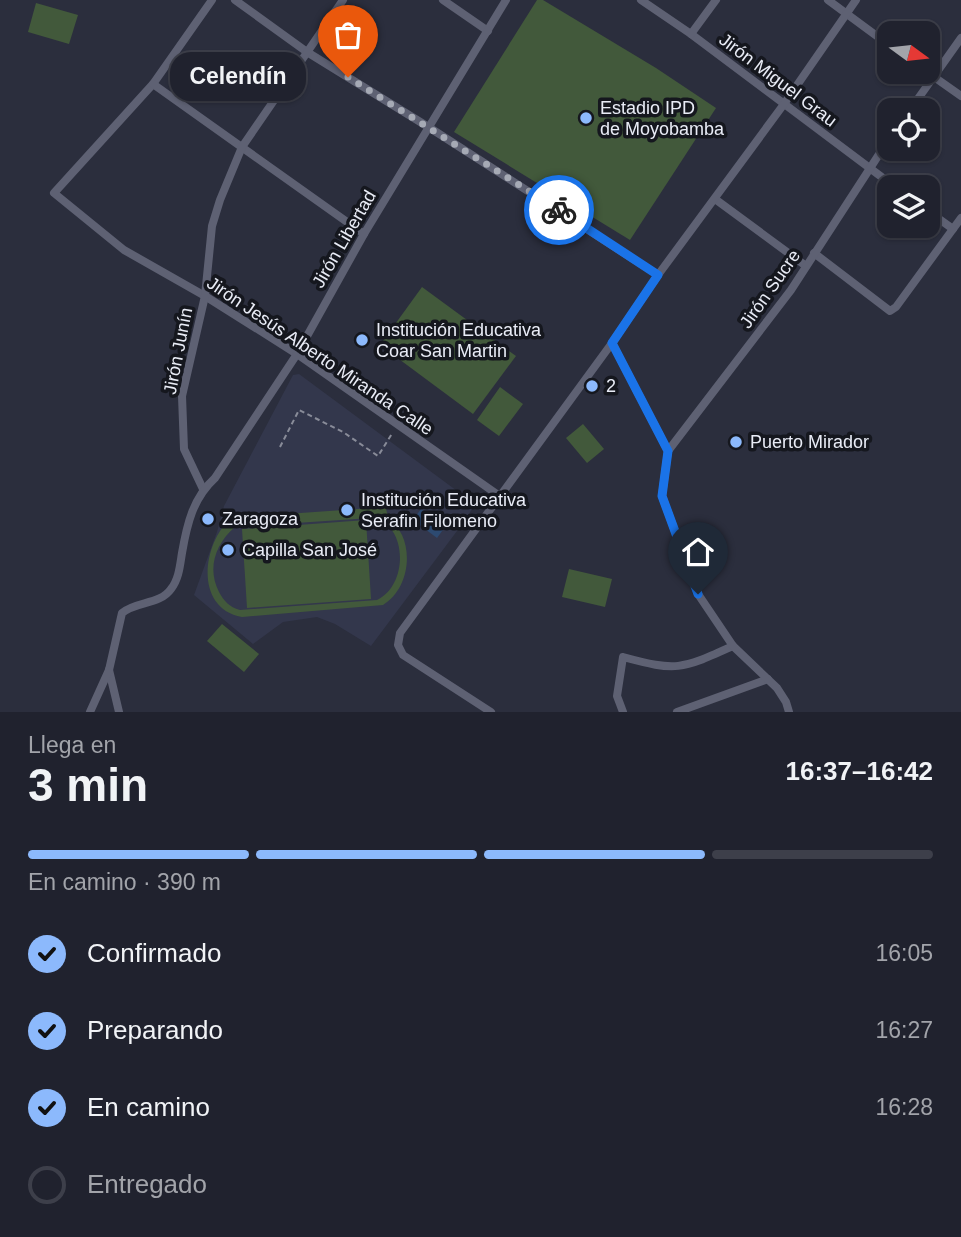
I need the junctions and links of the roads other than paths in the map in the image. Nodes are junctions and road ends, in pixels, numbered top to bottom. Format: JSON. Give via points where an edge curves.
{"nodes":[{"id":1,"x":212,"y":0,"type":"edge"},
{"id":2,"x":235,"y":0,"type":"edge"},
{"id":3,"x":343,"y":0,"type":"edge"},
{"id":4,"x":443,"y":0,"type":"edge"},
{"id":5,"x":506,"y":0,"type":"edge"},
{"id":6,"x":641,"y":0,"type":"edge"},
{"id":7,"x":716,"y":0,"type":"edge"},
{"id":8,"x":828,"y":0,"type":"edge"},
{"id":9,"x":856,"y":0,"type":"edge"},
{"id":10,"x":846,"y":14,"type":"junction"},
{"id":11,"x":488,"y":31,"type":"junction"},
{"id":12,"x":691,"y":34,"type":"junction"},
{"id":13,"x":877,"y":36,"type":"edge"},
{"id":14,"x":961,"y":38,"type":"edge"},
{"id":15,"x":307,"y":52,"type":"junction"},
{"id":16,"x":940,"y":62,"type":"edge"},
{"id":17,"x":940,"y":81,"type":"edge"},
{"id":18,"x":153,"y":84,"type":"junction"},
{"id":19,"x":961,"y":96,"type":"edge"},
{"id":20,"x":784,"y":104,"type":"junction"},
{"id":21,"x":430,"y":128,"type":"junction"},
{"id":22,"x":242,"y":147,"type":"junction"},
{"id":23,"x":877,"y":156,"type":"edge"},
{"id":24,"x":869,"y":168,"type":"junction"},
{"id":25,"x":879,"y":175,"type":"edge"},
{"id":26,"x":715,"y":199,"type":"junction"},
{"id":27,"x":961,"y":218,"type":"edge"},
{"id":28,"x":940,"y":220,"type":"edge"},
{"id":29,"x":953,"y":229,"type":"junction"},
{"id":30,"x":364,"y":234,"type":"junction"},
{"id":31,"x":814,"y":253,"type":"junction"},
{"id":32,"x":806,"y":266,"type":"junction"},
{"id":33,"x":658,"y":275,"type":"junction"},
{"id":34,"x":205,"y":296,"type":"junction"},
{"id":35,"x":612,"y":343,"type":"junction"},
{"id":36,"x":297,"y":354,"type":"junction"},
{"id":37,"x":668,"y":451,"type":"junction"},
{"id":38,"x":203,"y":489,"type":"junction"},
{"id":39,"x":501,"y":497,"type":"junction"},
{"id":40,"x":733,"y":646,"type":"junction"},
{"id":41,"x":108,"y":670,"type":"junction"},
{"id":42,"x":768,"y":680,"type":"junction"},
{"id":43,"x":90,"y":712,"type":"edge"},
{"id":44,"x":119,"y":712,"type":"edge"},
{"id":45,"x":491,"y":712,"type":"edge"},
{"id":46,"x":623,"y":712,"type":"edge"},
{"id":47,"x":677,"y":712,"type":"edge"},
{"id":48,"x":789,"y":712,"type":"edge"}],
"edges":[{"from":1,"to":18,"type":"street"},
{"from":2,"to":15,"type":"street"},
{"from":3,"to":15,"type":"street","name":"Jirón Junín"},
{"from":4,"to":11,"type":"street"},
{"from":5,"to":11,"type":"street","name":"Jirón Libertad"},
{"from":6,"to":12,"type":"street","name":"Jirón Miguel Grau"},
{"from":7,"to":12,"type":"street"},
{"from":8,"to":10,"type":"street"},
{"from":9,"to":10,"type":"street"},
{"from":10,"to":13,"type":"street"},
{"from":10,"to":20,"type":"street"},
{"from":11,"to":21,"type":"street","name":"Jirón Libertad"},
{"from":12,"to":20,"type":"street","name":"Jirón Miguel Grau"},
{"from":14,"to":16,"type":"street"},
{"from":15,"to":21,"type":"street"},
{"from":15,"to":22,"type":"street","name":"Jirón Junín"},
{"from":17,"to":19,"type":"street"},
{"from":18,"to":22,"type":"street"},
{"from":18,"to":34,"type":"street","name":"Jirón Jesús Alberto Miranda Calle","via":[[54,193],[124,250]]},
{"from":20,"to":24,"type":"street","name":"Jirón Miguel Grau"},
{"from":20,"to":26,"type":"street"},
{"from":21,"to":30,"type":"street","name":"Jirón Libertad"},
{"from":21,"to":33,"type":"street"},
{"from":22,"to":30,"type":"street"},
{"from":22,"to":34,"type":"street","name":"Jirón Junín","via":[[212,226]]},
{"from":23,"to":24,"type":"street","name":"Jirón Sucre"},
{"from":24,"to":25,"type":"street","name":"Jirón Miguel Grau"},
{"from":24,"to":31,"type":"street","name":"Jirón Sucre"},
{"from":26,"to":32,"type":"street"},
{"from":26,"to":33,"type":"street"},
{"from":27,"to":29,"type":"street"},
{"from":28,"to":29,"type":"street"},
{"from":29,"to":31,"type":"street","via":[[890,311]]},
{"from":30,"to":36,"type":"street","name":"Jirón Libertad"},
{"from":31,"to":32,"type":"street","name":"Jirón Sucre"},
{"from":32,"to":37,"type":"street","name":"Jirón Sucre"},
{"from":33,"to":35,"type":"street"},
{"from":34,"to":36,"type":"street","name":"Jirón Jesús Alberto Miranda Calle"},
{"from":34,"to":38,"type":"street","name":"Jirón Junín","via":[[183,396],[184,449]]},
{"from":35,"to":37,"type":"street"},
{"from":35,"to":39,"type":"street"},
{"from":36,"to":38,"type":"street","name":"Jirón Libertad","via":[[215,478]]},
{"from":36,"to":39,"type":"street","name":"Jirón Jesús Alberto Miranda Calle"},
{"from":37,"to":40,"type":"street","via":[[662,496],[698,594]]},
{"from":38,"to":41,"type":"street","name":"Jirón Libertad","via":[[194,505],[174,584],[165,595],[122,613]]},
{"from":39,"to":45,"type":"street","via":[[400,632],[398,645],[403,655]]},
{"from":40,"to":42,"type":"street"},
{"from":40,"to":46,"type":"street","via":[[673,668],[623,657],[617,696]]},
{"from":41,"to":43,"type":"street","name":"Jirón Libertad"},
{"from":41,"to":44,"type":"street"},
{"from":42,"to":47,"type":"street"},
{"from":42,"to":48,"type":"street"}]}
